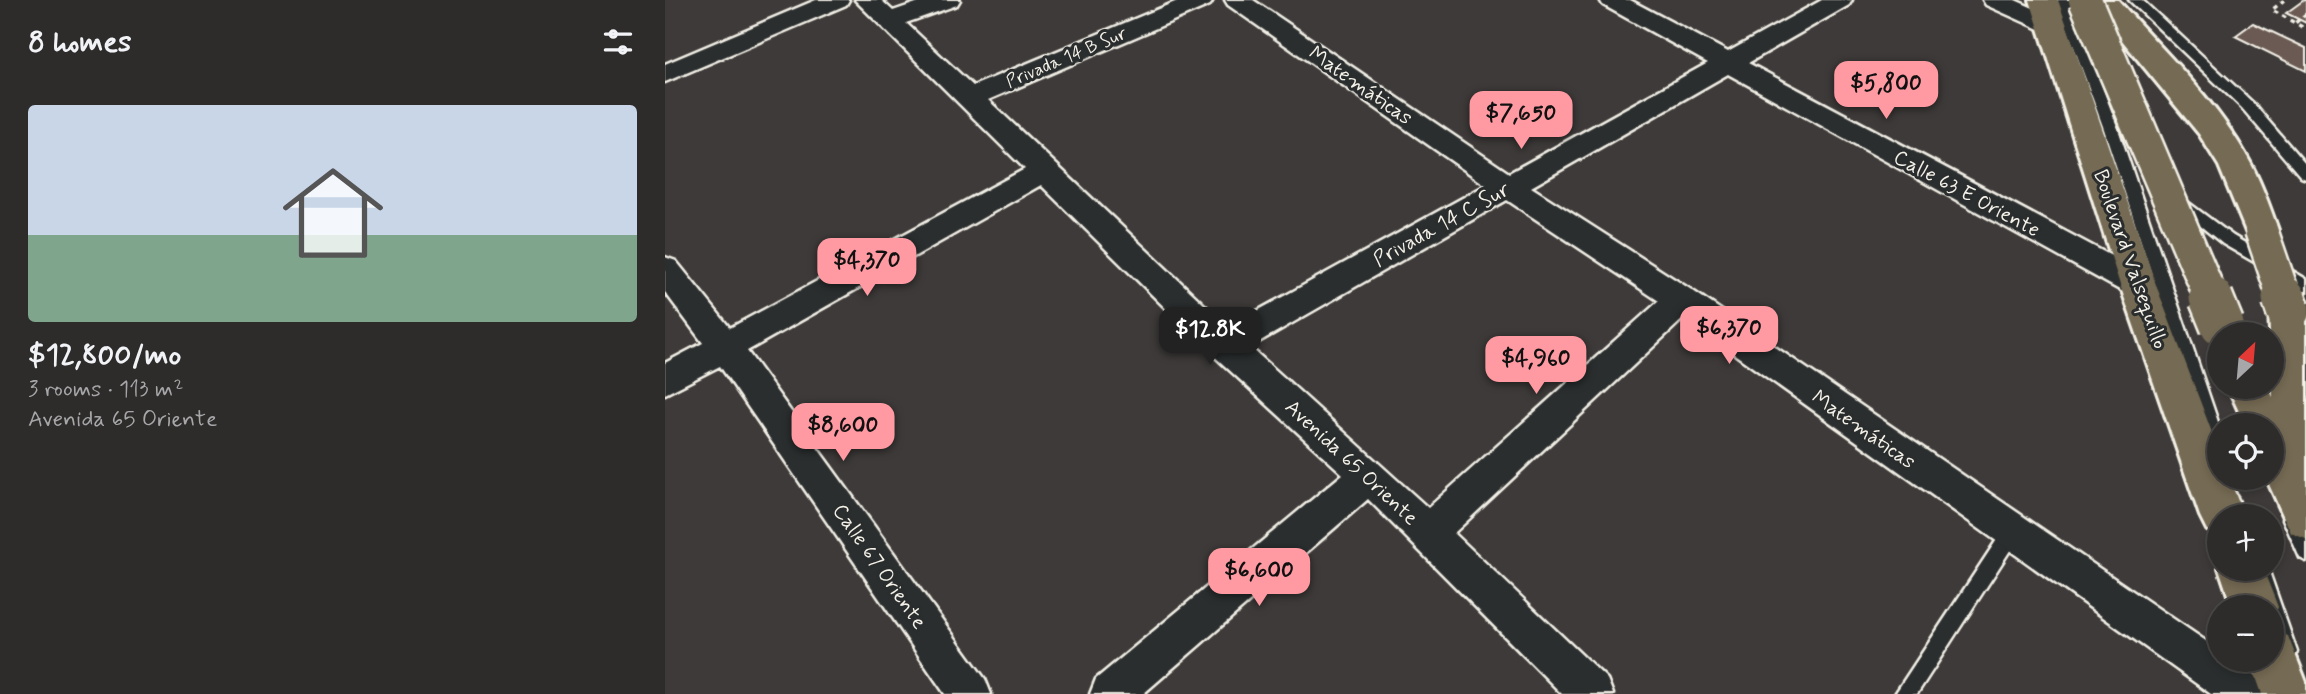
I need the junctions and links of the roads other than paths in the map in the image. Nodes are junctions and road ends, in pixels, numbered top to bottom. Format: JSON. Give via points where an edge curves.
{"nodes":[{"id":1,"x":837,"y":0,"type":"edge"},
{"id":2,"x":948,"y":0,"type":"edge"},
{"id":3,"x":1201,"y":0,"type":"edge"},
{"id":4,"x":1237,"y":0,"type":"edge"},
{"id":5,"x":1612,"y":0,"type":"edge"},
{"id":6,"x":1840,"y":0,"type":"edge"},
{"id":7,"x":1995,"y":0,"type":"edge"},
{"id":8,"x":2085,"y":0,"type":"edge"},
{"id":9,"x":2103,"y":0,"type":"edge"},
{"id":10,"x":2135,"y":0,"type":"edge"},
{"id":11,"x":2054,"y":9,"type":"edge"},
{"id":12,"x":878,"y":11,"type":"edge"},
{"id":13,"x":1729,"y":64,"type":"junction"},
{"id":14,"x":665,"y":74,"type":"edge"},
{"id":15,"x":969,"y":98,"type":"junction"},
{"id":16,"x":2111,"y":129,"type":"junction"},
{"id":17,"x":1044,"y":171,"type":"junction"},
{"id":18,"x":2306,"y":173,"type":"edge"},
{"id":19,"x":1509,"y":187,"type":"junction"},
{"id":20,"x":665,"y":269,"type":"edge"},
{"id":21,"x":2138,"y":285,"type":"junction"},
{"id":22,"x":2297,"y":298,"type":"edge"},
{"id":23,"x":1682,"y":300,"type":"junction"},
{"id":24,"x":2216,"y":322,"type":"edge"},
{"id":25,"x":1225,"y":345,"type":"junction"},
{"id":26,"x":725,"y":347,"type":"junction"},
{"id":27,"x":665,"y":380,"type":"edge"},
{"id":28,"x":2207,"y":414,"type":"edge"},
{"id":29,"x":1369,"y":475,"type":"junction"},
{"id":30,"x":2289,"y":490,"type":"edge"},
{"id":31,"x":2218,"y":504,"type":"edge"},
{"id":32,"x":2012,"y":532,"type":"junction"},
{"id":33,"x":1427,"y":533,"type":"junction"},
{"id":34,"x":2306,"y":552,"type":"edge"},
{"id":35,"x":2263,"y":581,"type":"edge"},
{"id":36,"x":2278,"y":672,"type":"edge"},
{"id":37,"x":970,"y":694,"type":"edge"},
{"id":38,"x":1111,"y":694,"type":"edge"},
{"id":39,"x":1592,"y":694,"type":"edge"},
{"id":40,"x":1905,"y":694,"type":"edge"},
{"id":41,"x":2247,"y":694,"type":"edge"},
{"id":42,"x":2286,"y":694,"type":"edge"},
{"id":43,"x":2302,"y":694,"type":"edge"}],
"edges":[{"from":1,"to":14,"type":"street"},
{"from":2,"to":12,"type":"street"},
{"from":3,"to":15,"type":"street","name":"Privada 14 B Sur"},
{"from":4,"to":19,"type":"street","name":"Matemáticas"},
{"from":5,"to":13,"type":"street","name":"Calle 63 E Oriente"},
{"from":6,"to":13,"type":"street","name":"Privada 14 C Sur"},
{"from":7,"to":11,"type":"street"},
{"from":8,"to":24,"type":"main road","bridge":true},
{"from":9,"to":22,"type":"main road","bridge":true,"via":[[2197,107],[2225,148]]},
{"from":10,"to":18,"type":"lane","via":[[2247,105]]},
{"from":11,"to":16,"type":"lane"},
{"from":11,"to":21,"type":"main road","name":"Boulevard Valsequillo"},
{"from":12,"to":15,"type":"street","name":"Avenida 65 Oriente"},
{"from":13,"to":19,"type":"street","name":"Privada 14 C Sur"},
{"from":13,"to":21,"type":"street","name":"Calle 63 E Oriente"},
{"from":15,"to":17,"type":"street","name":"Avenida 65 Oriente"},
{"from":16,"to":22,"type":"lane","via":[[2186,209]]},
{"from":16,"to":28,"type":"lane"},
{"from":17,"to":25,"type":"street","name":"Avenida 65 Oriente"},
{"from":17,"to":26,"type":"street"},
{"from":19,"to":23,"type":"street","name":"Matemáticas"},
{"from":19,"to":25,"type":"street","name":"Privada 14 C Sur"},
{"from":20,"to":26,"type":"street","name":"Calle 67 Oriente"},
{"from":21,"to":31,"type":"main road","name":"Boulevard Valsequillo"},
{"from":22,"to":30,"type":"main road"},
{"from":23,"to":32,"type":"street","name":"Matemáticas"},
{"from":23,"to":33,"type":"street"},
{"from":25,"to":29,"type":"street","name":"Avenida 65 Oriente"},
{"from":26,"to":27,"type":"street"},
{"from":26,"to":37,"type":"street","name":"Calle 67 Oriente"},
{"from":29,"to":33,"type":"street","name":"Avenida 65 Oriente"},
{"from":29,"to":38,"type":"street"},
{"from":30,"to":34,"type":"lane"},
{"from":32,"to":40,"type":"lane"},
{"from":32,"to":41,"type":"street","name":"Matemáticas"},
{"from":33,"to":39,"type":"street","name":"Avenida 65 Oriente"},
{"from":35,"to":43,"type":"lane"},
{"from":36,"to":42,"type":"main road"}]}
